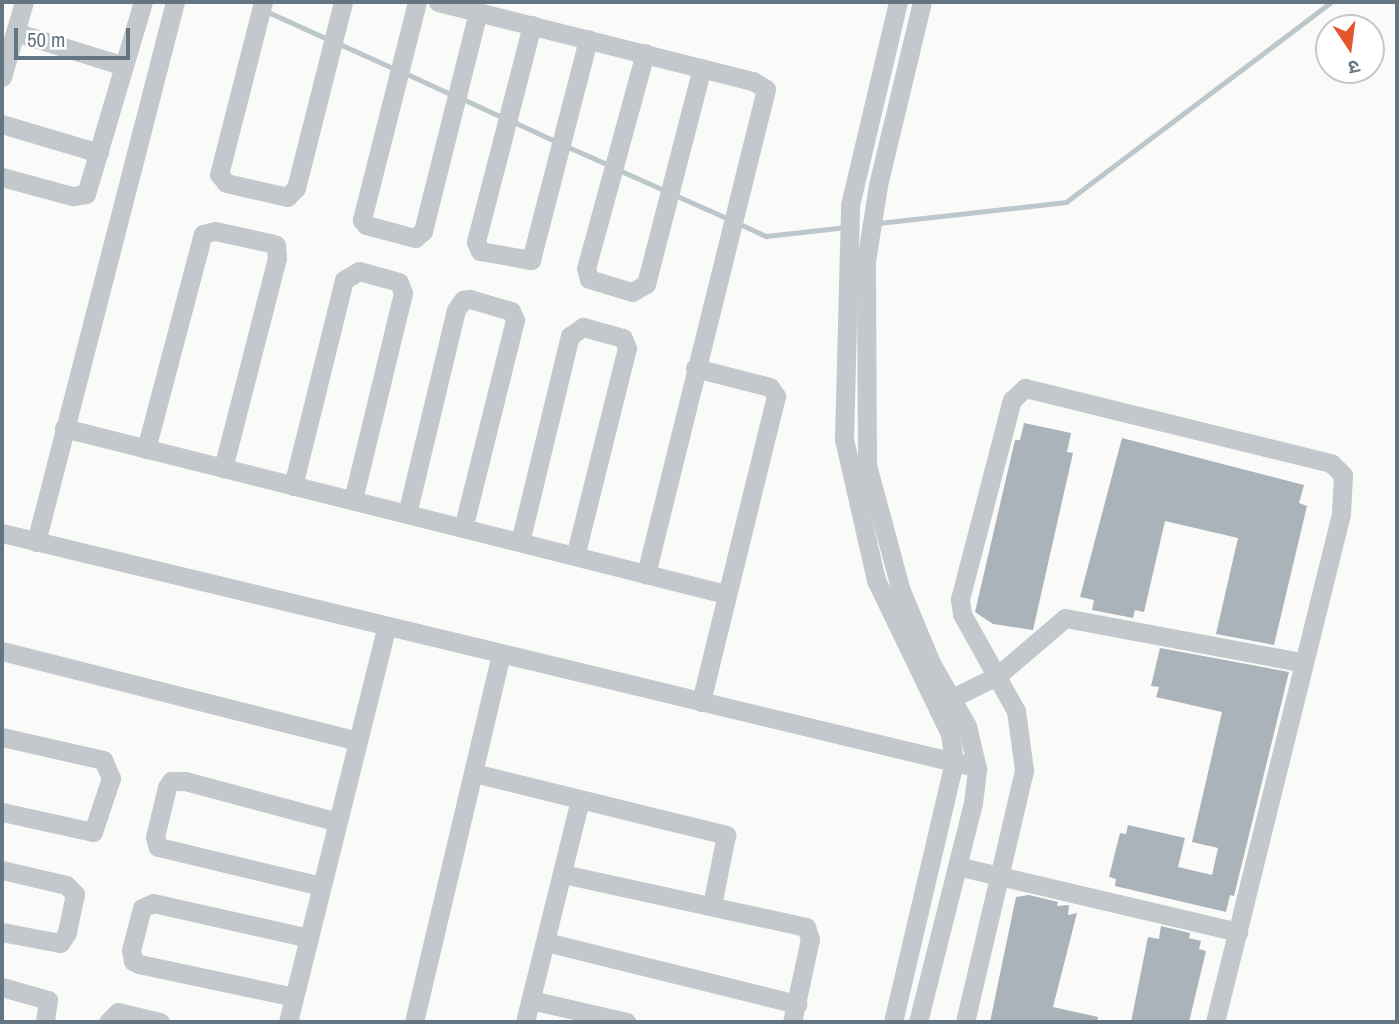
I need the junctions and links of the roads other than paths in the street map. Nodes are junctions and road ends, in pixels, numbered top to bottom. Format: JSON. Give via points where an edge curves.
{"nodes":[{"id":1,"x":24,"y":2,"type":"edge"},
{"id":2,"x":143,"y":2,"type":"edge"},
{"id":3,"x":175,"y":2,"type":"edge"},
{"id":4,"x":263,"y":2,"type":"edge"},
{"id":5,"x":343,"y":2,"type":"edge"},
{"id":6,"x":417,"y":2,"type":"edge"},
{"id":7,"x":438,"y":2,"type":"edge"},
{"id":8,"x":898,"y":2,"type":"edge"},
{"id":9,"x":922,"y":2,"type":"edge"},
{"id":10,"x":478,"y":12,"type":"junction"},
{"id":11,"x":532,"y":25,"type":"junction"},
{"id":12,"x":15,"y":32,"type":"junction"},
{"id":13,"x":588,"y":39,"type":"junction"},
{"id":14,"x":645,"y":54,"type":"junction"},
{"id":15,"x":124,"y":66,"type":"junction"},
{"id":16,"x":702,"y":68,"type":"junction"},
{"id":17,"x":2,"y":77,"type":"edge"},
{"id":18,"x":2,"y":124,"type":"edge"},
{"id":19,"x":99,"y":153,"type":"junction"},
{"id":20,"x":2,"y":177,"type":"edge"},
{"id":21,"x":695,"y":368,"type":"junction"},
{"id":22,"x":64,"y":428,"type":"junction"},
{"id":23,"x":146,"y":449,"type":"junction"},
{"id":24,"x":223,"y":468,"type":"junction"},
{"id":25,"x":293,"y":486,"type":"junction"},
{"id":26,"x":353,"y":500,"type":"junction"},
{"id":27,"x":407,"y":514,"type":"junction"},
{"id":28,"x":463,"y":528,"type":"junction"},
{"id":29,"x":2,"y":534,"type":"edge"},
{"id":30,"x":36,"y":542,"type":"junction"},
{"id":31,"x":520,"y":542,"type":"junction"},
{"id":32,"x":575,"y":556,"type":"junction"},
{"id":33,"x":646,"y":574,"type":"junction"},
{"id":34,"x":726,"y":594,"type":"junction"},
{"id":35,"x":387,"y":626,"type":"junction"},
{"id":36,"x":2,"y":651,"type":"edge"},
{"id":37,"x":501,"y":654,"type":"junction"},
{"id":38,"x":1301,"y":662,"type":"junction"},
{"id":39,"x":997,"y":676,"type":"junction"},
{"id":40,"x":952,"y":698,"type":"junction"},
{"id":41,"x":701,"y":702,"type":"junction"},
{"id":42,"x":2,"y":737,"type":"edge"},
{"id":43,"x":358,"y":741,"type":"junction"},
{"id":44,"x":954,"y":762,"type":"junction"},
{"id":45,"x":977,"y":768,"type":"junction"},
{"id":46,"x":474,"y":773,"type":"junction"},
{"id":47,"x":580,"y":800,"type":"junction"},
{"id":48,"x":2,"y":812,"type":"edge"},
{"id":49,"x":338,"y":821,"type":"junction"},
{"id":50,"x":957,"y":866,"type":"junction"},
{"id":51,"x":2,"y":870,"type":"edge"},
{"id":52,"x":563,"y":874,"type":"junction"},
{"id":53,"x":1002,"y":877,"type":"junction"},
{"id":54,"x":321,"y":886,"type":"junction"},
{"id":55,"x":712,"y":905,"type":"junction"},
{"id":56,"x":2,"y":932,"type":"edge"},
{"id":57,"x":1238,"y":932,"type":"junction"},
{"id":58,"x":309,"y":938,"type":"junction"},
{"id":59,"x":546,"y":942,"type":"junction"},
{"id":60,"x":2,"y":987,"type":"edge"},
{"id":61,"x":294,"y":997,"type":"junction"},
{"id":62,"x":531,"y":1000,"type":"junction"},
{"id":63,"x":795,"y":1013,"type":"edge"},
{"id":64,"x":46,"y":1022,"type":"edge"},
{"id":65,"x":108,"y":1022,"type":"edge"},
{"id":66,"x":160,"y":1022,"type":"edge"},
{"id":67,"x":288,"y":1022,"type":"edge"},
{"id":68,"x":414,"y":1022,"type":"edge"},
{"id":69,"x":525,"y":1022,"type":"edge"},
{"id":70,"x":626,"y":1022,"type":"edge"},
{"id":71,"x":892,"y":1022,"type":"edge"},
{"id":72,"x":918,"y":1022,"type":"edge"},
{"id":73,"x":965,"y":1022,"type":"edge"},
{"id":74,"x":1215,"y":1022,"type":"edge"}],
"edges":[{"from":1,"to":12,"type":"street"},
{"from":2,"to":15,"type":"street"},
{"from":3,"to":22,"type":"street"},
{"from":4,"to":5,"type":"street","via":[[219,174],[226,183],[287,197],[296,188]]},
{"from":6,"to":10,"type":"street","via":[[362,220],[415,238],[423,231]]},
{"from":7,"to":10,"type":"street"},
{"from":8,"to":44,"type":"street","via":[[849,226],[845,450],[876,580],[950,734]]},
{"from":9,"to":40,"type":"street","via":[[871,224],[863,371],[869,480],[906,604]]},
{"from":10,"to":11,"type":"street"},
{"from":11,"to":13,"type":"street"},
{"from":11,"to":13,"type":"street","via":[[476,242],[480,251],[531,260]]},
{"from":12,"to":15,"type":"street"},
{"from":12,"to":17,"type":"street"},
{"from":13,"to":14,"type":"street"},
{"from":14,"to":16,"type":"street"},
{"from":14,"to":16,"type":"street","via":[[586,268],[589,279],[632,292],[646,284]]},
{"from":15,"to":19,"type":"street"},
{"from":16,"to":21,"type":"street","via":[[753,81],[766,89]]},
{"from":18,"to":19,"type":"street"},
{"from":19,"to":20,"type":"street","via":[[89,190],[79,196]]},
{"from":21,"to":33,"type":"street"},
{"from":21,"to":34,"type":"street","via":[[770,387],[776,396]]},
{"from":22,"to":23,"type":"street"},
{"from":22,"to":30,"type":"street"},
{"from":23,"to":24,"type":"street"},
{"from":23,"to":24,"type":"street","via":[[203,234],[215,231],[270,243],[276,245],[277,258]]},
{"from":24,"to":25,"type":"street"},
{"from":25,"to":26,"type":"street"},
{"from":25,"to":26,"type":"street","via":[[344,279],[359,271],[399,282],[403,293]]},
{"from":26,"to":27,"type":"street"},
{"from":27,"to":28,"type":"street"},
{"from":27,"to":28,"type":"street","via":[[456,310],[463,300],[470,299],[511,311],[515,320]]},
{"from":28,"to":31,"type":"street"},
{"from":29,"to":30,"type":"street"},
{"from":30,"to":35,"type":"street"},
{"from":31,"to":32,"type":"street"},
{"from":31,"to":32,"type":"street","via":[[570,336],[583,327],[623,338],[627,348]]},
{"from":32,"to":33,"type":"street"},
{"from":33,"to":34,"type":"street"},
{"from":34,"to":41,"type":"street"},
{"from":35,"to":37,"type":"street"},
{"from":35,"to":43,"type":"street"},
{"from":36,"to":43,"type":"street"},
{"from":37,"to":41,"type":"street"},
{"from":37,"to":46,"type":"street"},
{"from":38,"to":39,"type":"street","via":[[1065,618]]},
{"from":38,"to":39,"type":"street","via":[[1341,514],[1345,484],[1339,468],[1026,388],[1012,400],[960,599],[962,614]]},
{"from":38,"to":57,"type":"street"},
{"from":39,"to":40,"type":"street"},
{"from":39,"to":53,"type":"street","via":[[1019,720],[1024,770]]},
{"from":40,"to":45,"type":"street","via":[[974,747]]},
{"from":41,"to":44,"type":"street"},
{"from":42,"to":48,"type":"street","via":[[103,760],[111,778],[93,832]]},
{"from":43,"to":49,"type":"street"},
{"from":44,"to":45,"type":"street"},
{"from":44,"to":71,"type":"street"},
{"from":45,"to":50,"type":"street"},
{"from":46,"to":47,"type":"street"},
{"from":46,"to":68,"type":"street"},
{"from":47,"to":52,"type":"street"},
{"from":47,"to":55,"type":"street","via":[[726,835]]},
{"from":49,"to":54,"type":"street"},
{"from":49,"to":54,"type":"street","via":[[185,780],[171,781],[167,787],[155,837],[158,847]]},
{"from":50,"to":53,"type":"street"},
{"from":50,"to":72,"type":"street"},
{"from":51,"to":56,"type":"street","via":[[66,885],[75,894],[67,933],[60,943]]},
{"from":52,"to":55,"type":"street"},
{"from":52,"to":59,"type":"street"},
{"from":53,"to":57,"type":"street"},
{"from":53,"to":73,"type":"street"},
{"from":54,"to":58,"type":"street"},
{"from":55,"to":63,"type":"street","via":[[806,927],[810,939]]},
{"from":57,"to":74,"type":"street"},
{"from":58,"to":61,"type":"street"},
{"from":58,"to":61,"type":"street","via":[[153,903],[142,908],[131,950],[133,961],[139,964]]},
{"from":59,"to":62,"type":"street"},
{"from":59,"to":63,"type":"street"},
{"from":60,"to":64,"type":"street","via":[[48,1000]]},
{"from":61,"to":67,"type":"street"},
{"from":62,"to":69,"type":"street"},
{"from":62,"to":70,"type":"street"},
{"from":65,"to":66,"type":"street","via":[[118,1012]]}]}
